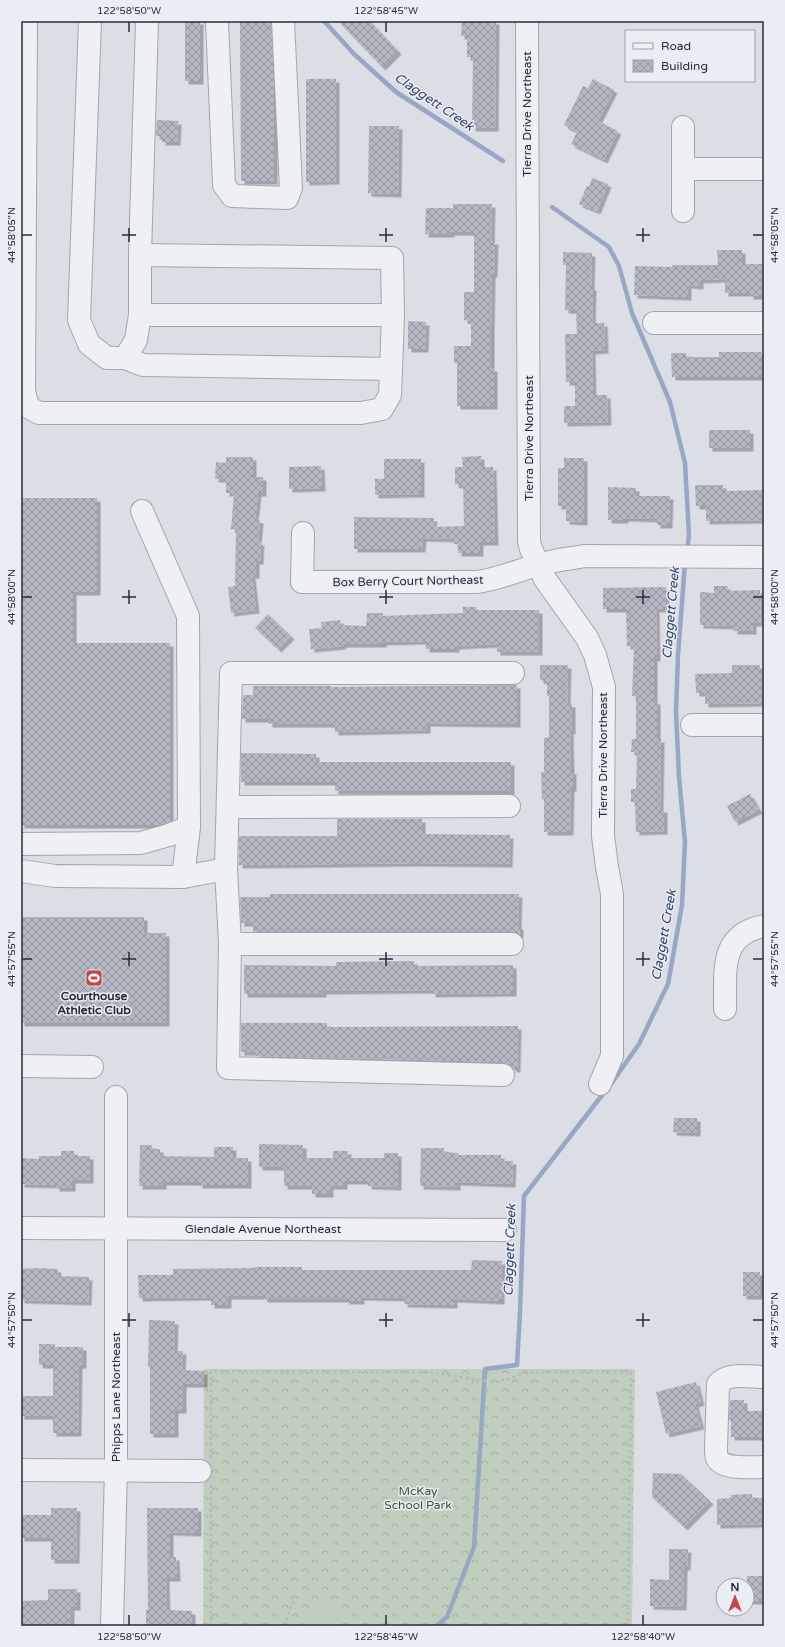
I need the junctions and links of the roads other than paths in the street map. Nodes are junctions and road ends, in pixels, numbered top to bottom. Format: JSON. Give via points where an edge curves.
{"nodes":[{"id":1,"x":26,"y":21,"type":"edge"},
{"id":2,"x":90,"y":21,"type":"edge"},
{"id":3,"x":147,"y":21,"type":"edge"},
{"id":4,"x":217,"y":21,"type":"edge"},
{"id":5,"x":283,"y":21,"type":"edge"},
{"id":6,"x":527,"y":21,"type":"edge"},
{"id":7,"x":684,"y":126,"type":"dead end"},
{"id":8,"x":683,"y":169,"type":"junction"},
{"id":9,"x":764,"y":169,"type":"edge"},
{"id":10,"x":683,"y":211,"type":"dead end"},
{"id":11,"x":140,"y":255,"type":"junction"},
{"id":12,"x":140,"y":315,"type":"junction"},
{"id":13,"x":393,"y":315,"type":"junction"},
{"id":14,"x":654,"y":323,"type":"dead end"},
{"id":15,"x":764,"y":323,"type":"edge"},
{"id":16,"x":125,"y":358,"type":"junction"},
{"id":17,"x":391,"y":369,"type":"junction"},
{"id":18,"x":142,"y":511,"type":"dead end"},
{"id":19,"x":303,"y":533,"type":"dead end"},
{"id":20,"x":764,"y":557,"type":"edge"},
{"id":21,"x":538,"y":565,"type":"junction"},
{"id":22,"x":513,"y":673,"type":"dead end"},
{"id":23,"x":692,"y":725,"type":"dead end"},
{"id":24,"x":764,"y":725,"type":"edge"},
{"id":25,"x":509,"y":806,"type":"dead end"},
{"id":26,"x":228,"y":807,"type":"junction"},
{"id":27,"x":189,"y":827,"type":"junction"},
{"id":28,"x":21,"y":844,"type":"edge"},
{"id":29,"x":226,"y":869,"type":"junction"},
{"id":30,"x":21,"y":871,"type":"edge"},
{"id":31,"x":183,"y":877,"type":"junction"},
{"id":32,"x":764,"y":926,"type":"edge"},
{"id":33,"x":230,"y":944,"type":"junction"},
{"id":34,"x":512,"y":944,"type":"dead end"},
{"id":35,"x":725,"y":1009,"type":"dead end"},
{"id":36,"x":21,"y":1066,"type":"edge"},
{"id":37,"x":92,"y":1067,"type":"dead end"},
{"id":38,"x":503,"y":1075,"type":"dead end"},
{"id":39,"x":600,"y":1084,"type":"dead end"},
{"id":40,"x":116,"y":1097,"type":"dead end"},
{"id":41,"x":21,"y":1228,"type":"edge"},
{"id":42,"x":116,"y":1228,"type":"junction"},
{"id":43,"x":505,"y":1230,"type":"dead end"},
{"id":44,"x":764,"y":1377,"type":"edge"},
{"id":45,"x":764,"y":1467,"type":"edge"},
{"id":46,"x":21,"y":1470,"type":"edge"},
{"id":47,"x":116,"y":1470,"type":"junction"},
{"id":48,"x":207,"y":1471,"type":"road end"},
{"id":49,"x":112,"y":1626,"type":"edge"}],
"edges":[{"from":1,"to":17,"type":"street","via":[[24,391],[28,407],[39,413],[361,413],[382,409],[390,395]]},
{"from":2,"to":16,"type":"street","via":[[79,320],[89,344],[107,358]]},
{"from":3,"to":11,"type":"street"},
{"from":4,"to":5,"type":"street","via":[[224,185],[232,196],[287,198],[291,188]]},
{"from":6,"to":21,"type":"street","name":"Tierra Drive Northeast","via":[[529,541]]},
{"from":7,"to":8,"type":"street"},
{"from":8,"to":9,"type":"street"},
{"from":8,"to":10,"type":"street"},
{"from":11,"to":12,"type":"street"},
{"from":11,"to":13,"type":"street","via":[[392,258]]},
{"from":12,"to":13,"type":"street"},
{"from":12,"to":16,"type":"street","via":[[136,340]]},
{"from":13,"to":17,"type":"street"},
{"from":14,"to":15,"type":"street"},
{"from":16,"to":17,"type":"street","via":[[143,365]]},
{"from":18,"to":27,"type":"street","via":[[188,616]]},
{"from":19,"to":21,"type":"street","name":"Box Berry Court Northeast","via":[[302,582],[477,582]]},
{"from":20,"to":21,"type":"street","via":[[585,556]]},
{"from":21,"to":39,"type":"street","name":"Tierra Drive Northeast","via":[[555,595],[587,638],[604,688],[603,836],[612,894],[612,1056]]},
{"from":22,"to":26,"type":"street","via":[[231,673]]},
{"from":23,"to":24,"type":"street"},
{"from":25,"to":26,"type":"street"},
{"from":26,"to":29,"type":"street"},
{"from":27,"to":28,"type":"street","via":[[141,843]]},
{"from":27,"to":31,"type":"street"},
{"from":29,"to":31,"type":"street"},
{"from":29,"to":33,"type":"street"},
{"from":30,"to":31,"type":"street","via":[[55,876]]},
{"from":32,"to":35,"type":"street","via":[[746,931],[732,944],[726,965]]},
{"from":33,"to":34,"type":"street"},
{"from":33,"to":38,"type":"street","via":[[228,1068]]},
{"from":36,"to":37,"type":"street"},
{"from":40,"to":42,"type":"street","name":"Phipps Lane Northeast"},
{"from":41,"to":42,"type":"street","name":"Glendale Avenue Northeast"},
{"from":42,"to":43,"type":"street","name":"Glendale Avenue Northeast"},
{"from":42,"to":47,"type":"street","name":"Phipps Lane Northeast"},
{"from":44,"to":45,"type":"street","via":[[722,1378],[718,1384],[716,1448],[717,1458],[721,1462],[736,1467]]},
{"from":46,"to":47,"type":"street"},
{"from":47,"to":48,"type":"street"},
{"from":47,"to":49,"type":"street","name":"Phipps Lane Northeast"}]}
